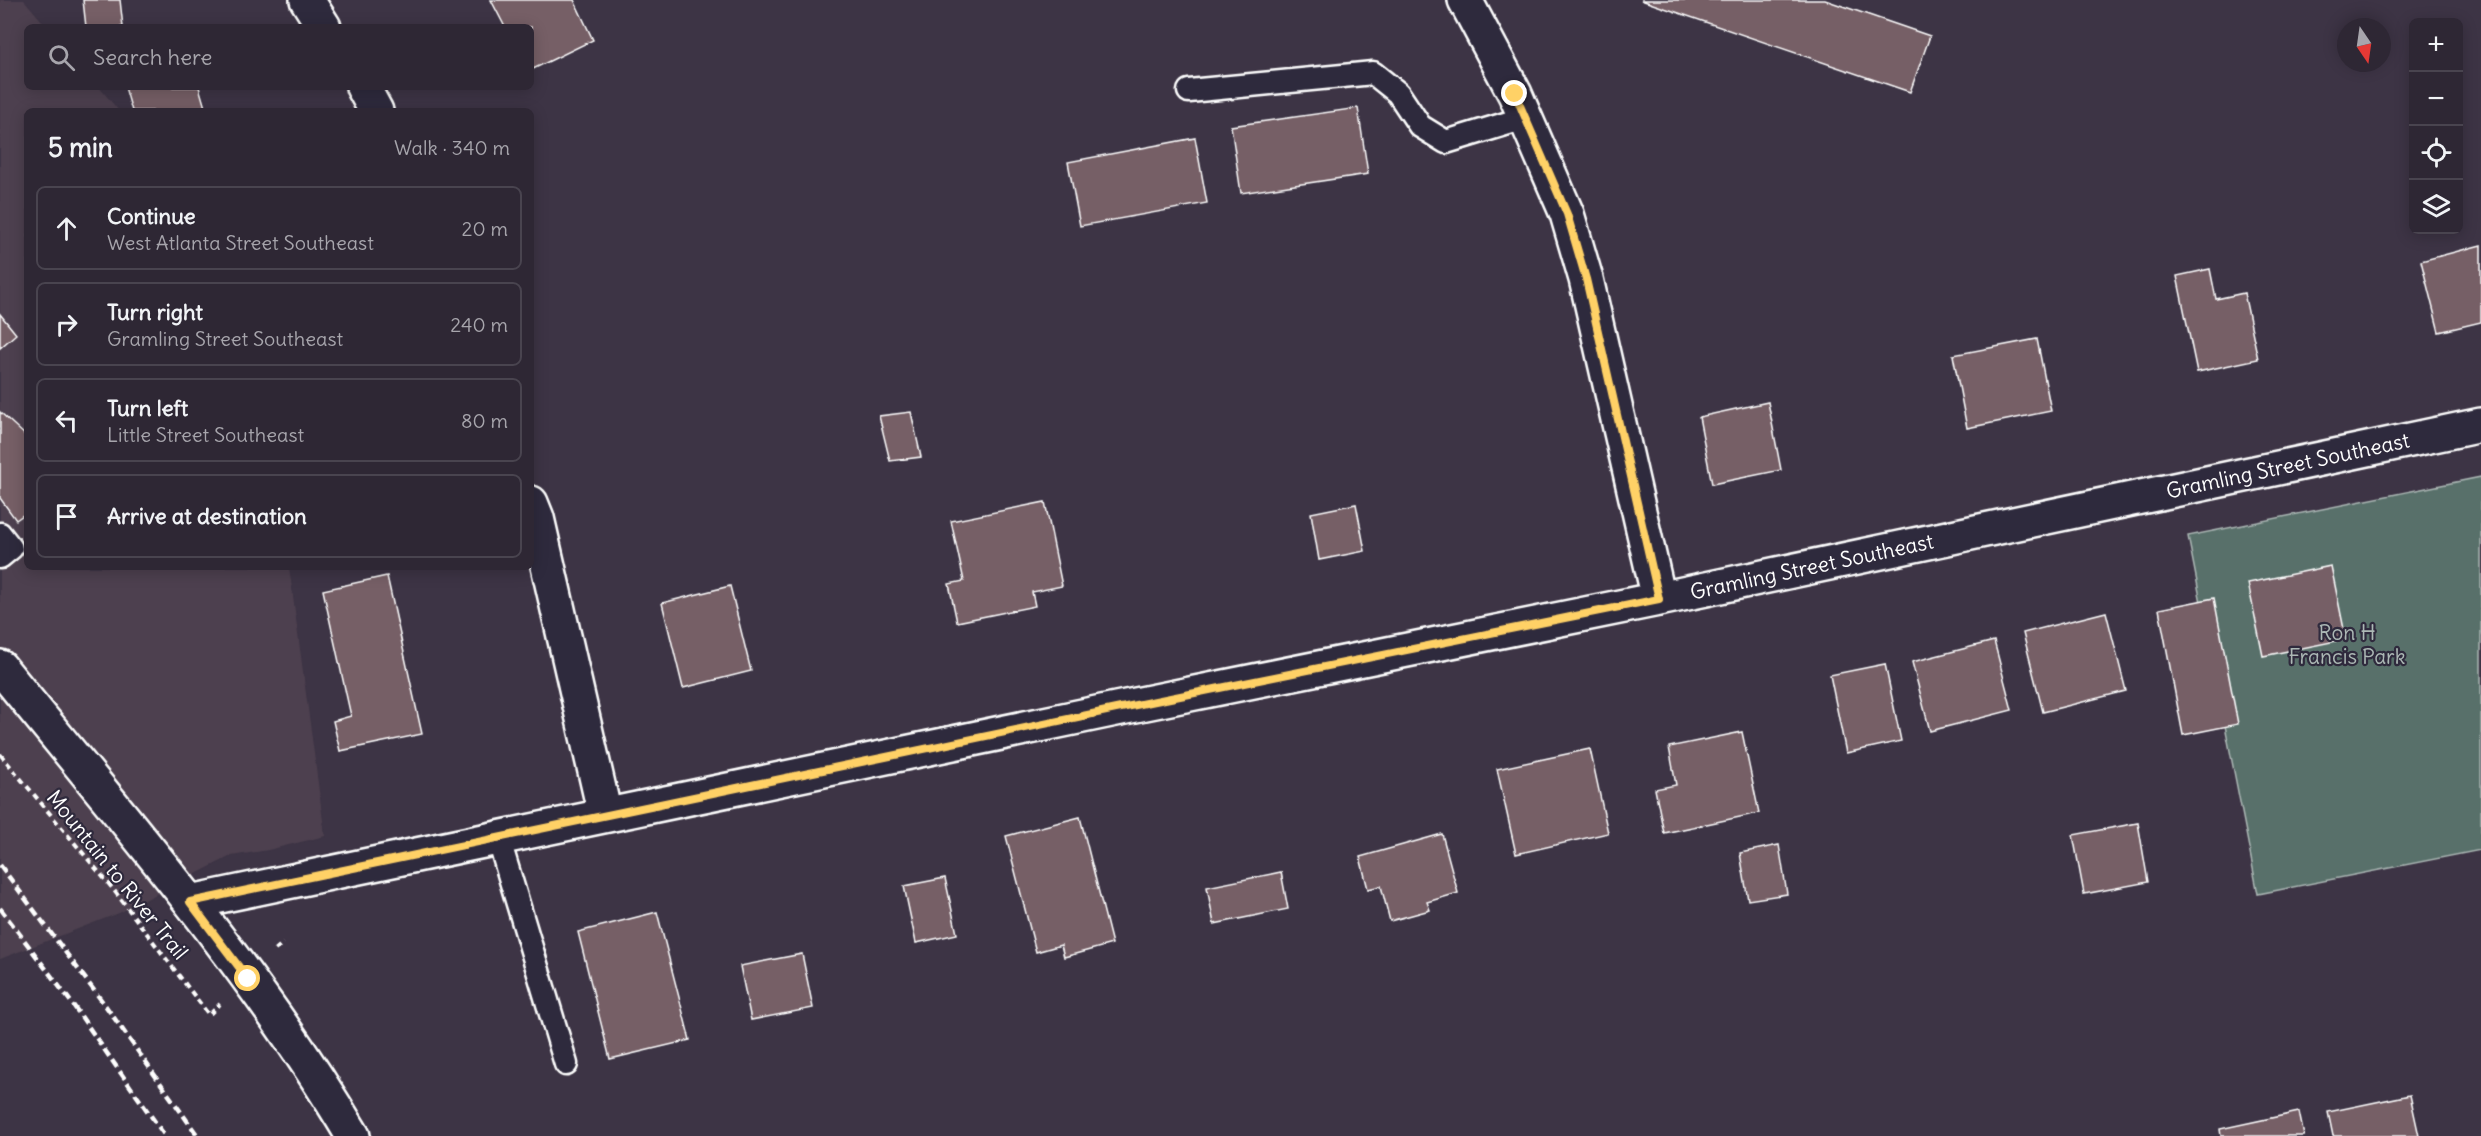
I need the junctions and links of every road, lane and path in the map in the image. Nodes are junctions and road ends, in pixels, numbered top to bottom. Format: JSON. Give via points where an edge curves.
{"nodes":[{"id":1,"x":307,"y":0,"type":"edge"},
{"id":2,"x":1465,"y":0,"type":"edge"},
{"id":3,"x":322,"y":24,"type":"edge"},
{"id":4,"x":365,"y":90,"type":"edge"},
{"id":5,"x":1189,"y":91,"type":"dead end"},
{"id":6,"x":374,"y":108,"type":"edge"},
{"id":7,"x":1526,"y":118,"type":"junction"},
{"id":8,"x":2481,"y":425,"type":"edge"},
{"id":9,"x":534,"y":513,"type":"edge"},
{"id":10,"x":0,"y":534,"type":"edge"},
{"id":11,"x":0,"y":556,"type":"edge"},
{"id":12,"x":1659,"y":599,"type":"junction"},
{"id":13,"x":0,"y":667,"type":"edge"},
{"id":14,"x":0,"y":754,"type":"edge"},
{"id":15,"x":604,"y":815,"type":"junction"},
{"id":16,"x":498,"y":837,"type":"junction"},
{"id":17,"x":190,"y":902,"type":"junction"},
{"id":18,"x":208,"y":1016,"type":"dead end"},
{"id":19,"x":566,"y":1064,"type":"dead end"},
{"id":20,"x":342,"y":1127,"type":"edge"}],
"edges":[{"from":1,"to":3,"type":"street"},
{"from":2,"to":7,"type":"street"},
{"from":4,"to":6,"type":"street"},
{"from":5,"to":7,"type":"lane","via":[[1373,74],[1398,93],[1420,126],[1446,142]]},
{"from":7,"to":12,"type":"street","via":[[1567,214],[1586,279]]},
{"from":8,"to":12,"type":"street","name":"Gramling Street Southeast"},
{"from":9,"to":15,"type":"street"},
{"from":10,"to":11,"type":"lane","via":[[11,548]]},
{"from":12,"to":15,"type":"street","name":"Gramling Street Southeast"},
{"from":13,"to":17,"type":"street"},
{"from":14,"to":18,"type":"path","name":"Mountain to River Trail","via":[[112,889]]},
{"from":15,"to":16,"type":"street","name":"Gramling Street Southeast"},
{"from":16,"to":17,"type":"street","name":"Gramling Street Southeast"},
{"from":16,"to":19,"type":"lane"},
{"from":17,"to":20,"type":"street","via":[[261,995]]}]}
